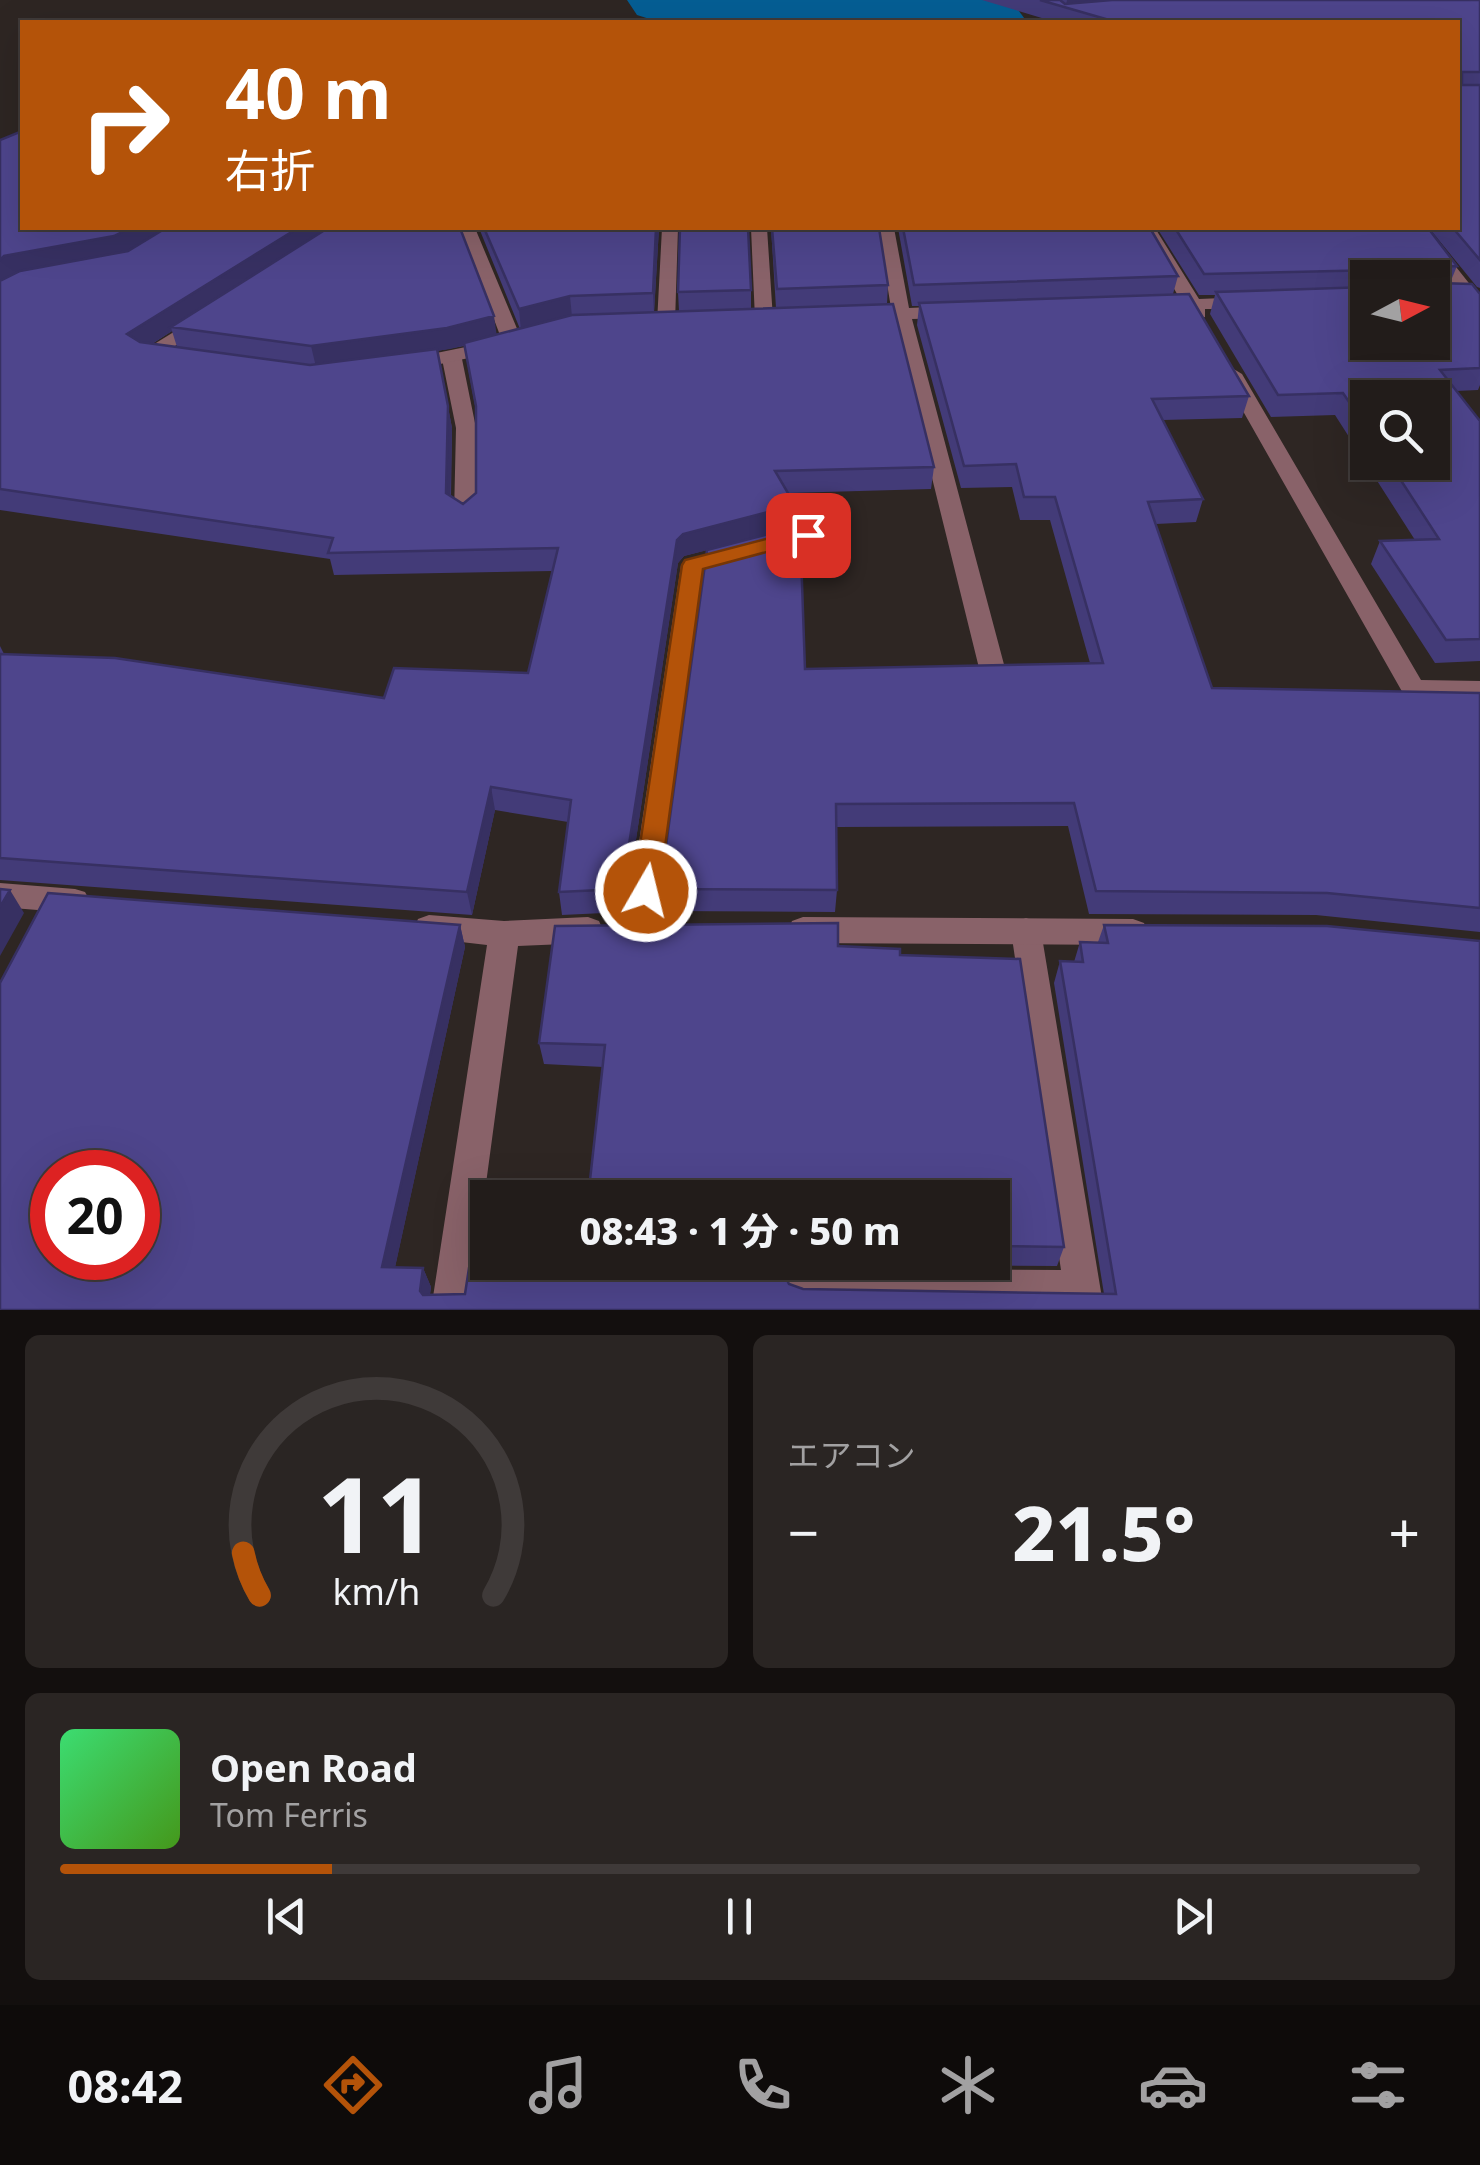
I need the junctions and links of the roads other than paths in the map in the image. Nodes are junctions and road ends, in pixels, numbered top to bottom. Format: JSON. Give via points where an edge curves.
{"nodes":[{"id":1,"x":468,"y":230,"type":"edge"},
{"id":2,"x":670,"y":230,"type":"edge"},
{"id":3,"x":758,"y":230,"type":"edge"},
{"id":4,"x":886,"y":230,"type":"edge"},
{"id":5,"x":1148,"y":230,"type":"edge"},
{"id":6,"x":1419,"y":230,"type":"edge"},
{"id":7,"x":1450,"y":297,"type":"edge"},
{"id":8,"x":1476,"y":300,"type":"edge"},
{"id":9,"x":1270,"y":302,"type":"edge"},
{"id":10,"x":1192,"y":304,"type":"junction"},
{"id":11,"x":1134,"y":306,"type":"edge"},
{"id":12,"x":979,"y":311,"type":"edge"},
{"id":13,"x":216,"y":312,"type":"edge"},
{"id":14,"x":902,"y":314,"type":"junction"},
{"id":15,"x":834,"y":316,"type":"edge"},
{"id":16,"x":764,"y":319,"type":"edge"},
{"id":17,"x":668,"y":323,"type":"edge"},
{"id":18,"x":186,"y":359,"type":"edge"},
{"id":19,"x":452,"y":359,"type":"junction"},
{"id":20,"x":394,"y":366,"type":"edge"},
{"id":21,"x":465,"y":516,"type":"edge"},
{"id":22,"x":808,"y":535,"type":"dead end"},
{"id":23,"x":993,"y":672,"type":"edge"},
{"id":24,"x":1480,"y":690,"type":"edge"},
{"id":25,"x":0,"y":895,"type":"edge"},
{"id":26,"x":50,"y":899,"type":"junction"},
{"id":27,"x":110,"y":904,"type":"edge"},
{"id":28,"x":406,"y":926,"type":"edge"},
{"id":29,"x":641,"y":928,"type":"junction"},
{"id":30,"x":678,"y":928,"type":"edge"},
{"id":31,"x":772,"y":930,"type":"edge"},
{"id":32,"x":34,"y":931,"type":"edge"},
{"id":33,"x":1026,"y":932,"type":"junction"},
{"id":34,"x":1161,"y":932,"type":"edge"},
{"id":35,"x":504,"y":934,"type":"junction"},
{"id":36,"x":802,"y":1286,"type":"edge"},
{"id":37,"x":1084,"y":1299,"type":"edge"},
{"id":38,"x":450,"y":1310,"type":"edge"}],
"edges":[{"from":1,"to":19,"type":"street","via":[[520,341]]},
{"from":2,"to":17,"type":"street"},
{"from":3,"to":16,"type":"street"},
{"from":4,"to":14,"type":"street"},
{"from":5,"to":10,"type":"street"},
{"from":6,"to":8,"type":"street"},
{"from":7,"to":8,"type":"street"},
{"from":9,"to":10,"type":"street"},
{"from":10,"to":11,"type":"street"},
{"from":10,"to":24,"type":"street","via":[[1413,689]]},
{"from":12,"to":14,"type":"street"},
{"from":13,"to":18,"type":"street","via":[[148,354]]},
{"from":14,"to":15,"type":"street"},
{"from":14,"to":23,"type":"street"},
{"from":19,"to":20,"type":"street"},
{"from":19,"to":21,"type":"street","via":[[466,428]]},
{"from":22,"to":29,"type":"street","via":[[693,565]]},
{"from":25,"to":26,"type":"street"},
{"from":26,"to":27,"type":"street"},
{"from":26,"to":32,"type":"street"},
{"from":28,"to":35,"type":"street"},
{"from":29,"to":30,"type":"street"},
{"from":29,"to":35,"type":"street"},
{"from":31,"to":33,"type":"street"},
{"from":33,"to":34,"type":"street"},
{"from":33,"to":37,"type":"street"},
{"from":35,"to":38,"type":"street"},
{"from":36,"to":37,"type":"street"}]}
